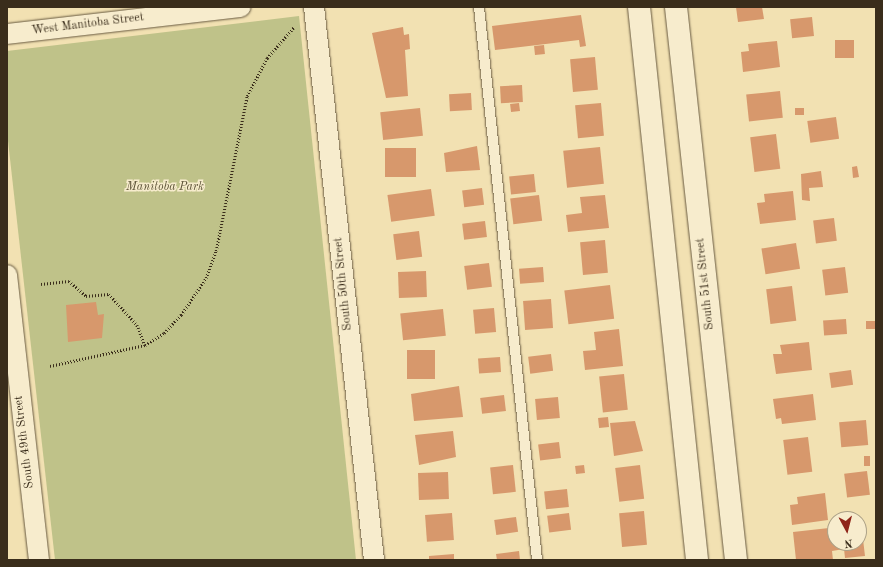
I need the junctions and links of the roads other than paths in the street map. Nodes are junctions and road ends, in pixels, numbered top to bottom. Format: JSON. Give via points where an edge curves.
{"nodes":[{"id":1,"x":240,"y":7,"type":"edge"},
{"id":2,"x":314,"y":7,"type":"edge"},
{"id":3,"x":479,"y":7,"type":"edge"},
{"id":4,"x":639,"y":7,"type":"edge"},
{"id":5,"x":676,"y":7,"type":"edge"},
{"id":6,"x":146,"y":12,"type":"edge"},
{"id":7,"x":7,"y":34,"type":"edge"},
{"id":8,"x":7,"y":275,"type":"edge"},
{"id":9,"x":39,"y":560,"type":"edge"},
{"id":10,"x":374,"y":560,"type":"edge"},
{"id":11,"x":537,"y":560,"type":"edge"},
{"id":12,"x":697,"y":560,"type":"edge"},
{"id":13,"x":736,"y":560,"type":"edge"}],
"edges":[{"from":1,"to":6,"type":"street","name":"West Manitoba Street"},
{"from":2,"to":10,"type":"street","name":"South 50th Street"},
{"from":3,"to":11,"type":"lane"},
{"from":4,"to":12,"type":"street"},
{"from":5,"to":13,"type":"street","name":"South 51st Street"},
{"from":6,"to":7,"type":"street","name":"West Manitoba Street"},
{"from":8,"to":9,"type":"street","name":"South 49th Street"}]}
